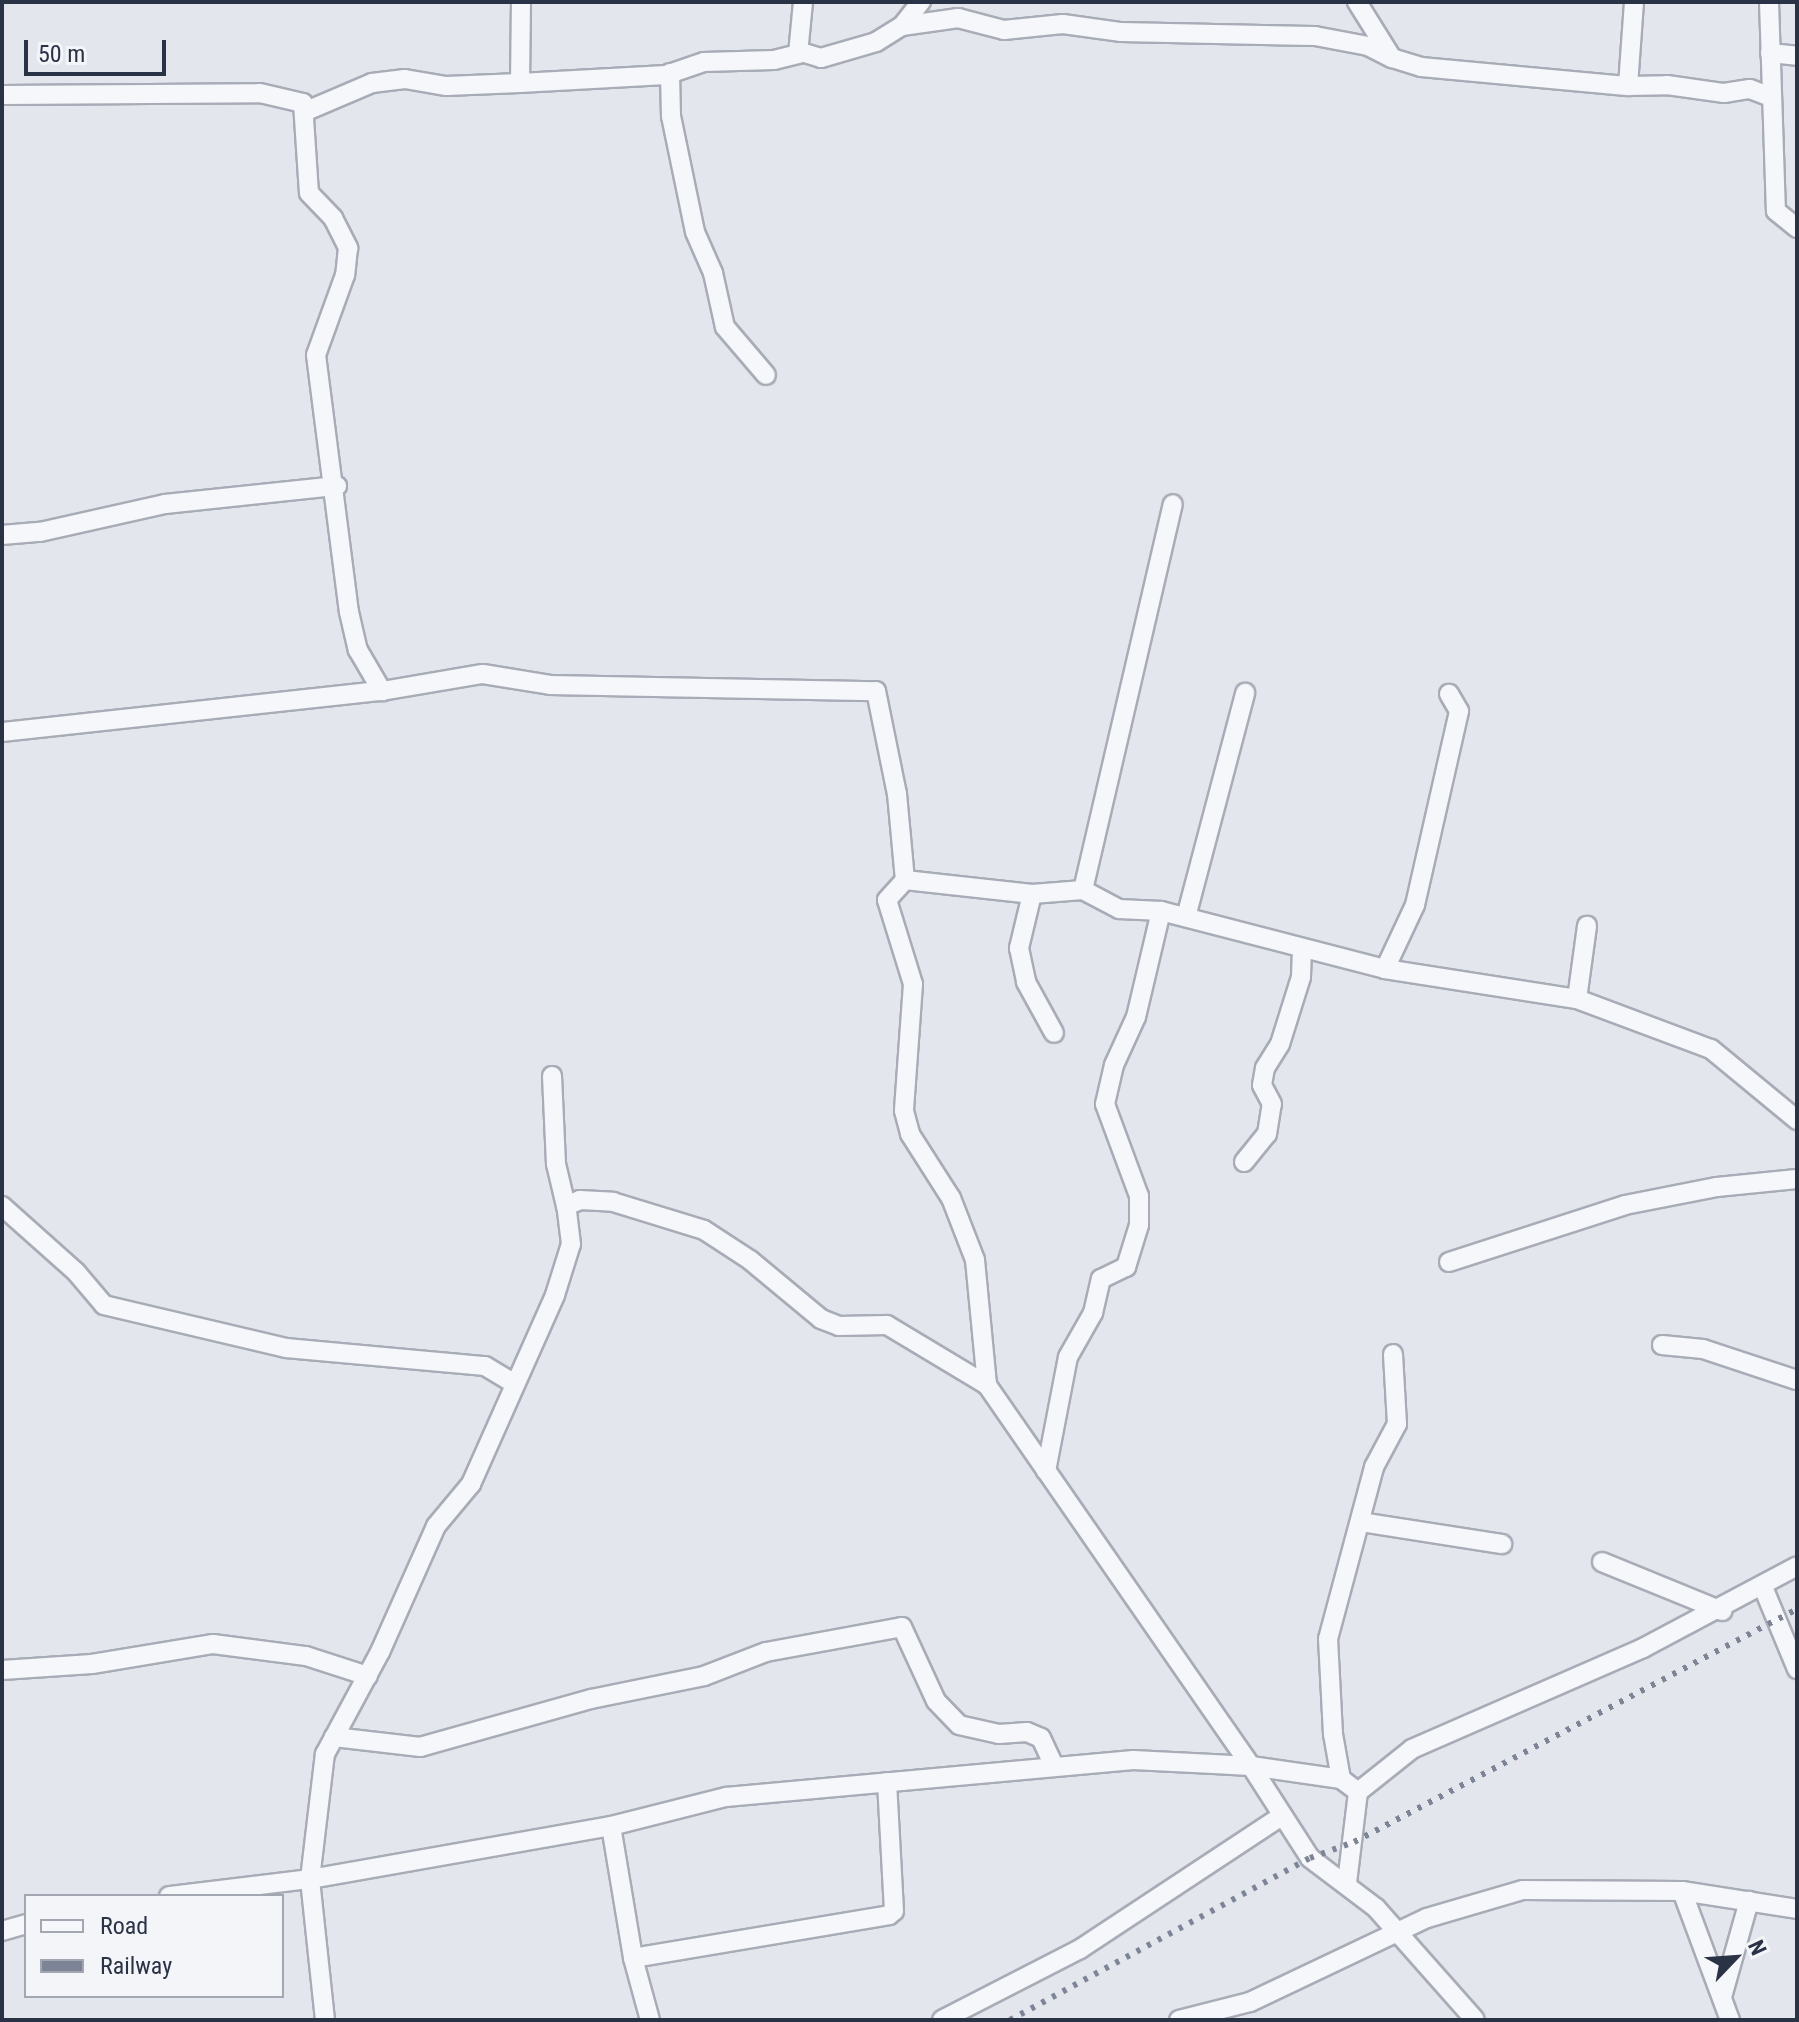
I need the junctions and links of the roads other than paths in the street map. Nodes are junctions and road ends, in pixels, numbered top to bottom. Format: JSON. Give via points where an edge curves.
{"nodes":[{"id":1,"x":521,"y":2,"type":"edge"},
{"id":2,"x":803,"y":2,"type":"edge"},
{"id":3,"x":921,"y":2,"type":"edge"},
{"id":4,"x":1357,"y":2,"type":"edge"},
{"id":5,"x":1634,"y":2,"type":"edge"},
{"id":6,"x":1769,"y":2,"type":"edge"},
{"id":7,"x":902,"y":26,"type":"junction"},
{"id":8,"x":798,"y":51,"type":"junction"},
{"id":9,"x":1770,"y":53,"type":"junction"},
{"id":10,"x":1797,"y":56,"type":"edge"},
{"id":11,"x":1392,"y":58,"type":"junction"},
{"id":12,"x":670,"y":73,"type":"junction"},
{"id":13,"x":520,"y":83,"type":"junction"},
{"id":14,"x":1628,"y":86,"type":"junction"},
{"id":15,"x":2,"y":95,"type":"edge"},
{"id":16,"x":1771,"y":97,"type":"junction"},
{"id":17,"x":304,"y":112,"type":"junction"},
{"id":18,"x":1797,"y":228,"type":"edge"},
{"id":19,"x":766,"y":375,"type":"dead end"},
{"id":20,"x":337,"y":486,"type":"junction"},
{"id":21,"x":1173,"y":504,"type":"dead end"},
{"id":22,"x":2,"y":535,"type":"edge"},
{"id":23,"x":382,"y":691,"type":"junction"},
{"id":24,"x":1245,"y":693,"type":"dead end"},
{"id":25,"x":1449,"y":694,"type":"dead end"},
{"id":26,"x":2,"y":732,"type":"edge"},
{"id":27,"x":905,"y":880,"type":"junction"},
{"id":28,"x":1083,"y":890,"type":"junction"},
{"id":29,"x":1032,"y":894,"type":"junction"},
{"id":30,"x":1161,"y":911,"type":"junction"},
{"id":31,"x":1186,"y":917,"type":"junction"},
{"id":32,"x":1587,"y":926,"type":"dead end"},
{"id":33,"x":1302,"y":950,"type":"junction"},
{"id":34,"x":1385,"y":969,"type":"junction"},
{"id":35,"x":1577,"y":999,"type":"junction"},
{"id":36,"x":1054,"y":1033,"type":"dead end"},
{"id":37,"x":552,"y":1076,"type":"dead end"},
{"id":38,"x":1797,"y":1120,"type":"edge"},
{"id":39,"x":1244,"y":1162,"type":"dead end"},
{"id":40,"x":1797,"y":1179,"type":"edge"},
{"id":41,"x":2,"y":1206,"type":"edge"},
{"id":42,"x":566,"y":1206,"type":"junction"},
{"id":43,"x":1449,"y":1262,"type":"dead end"},
{"id":44,"x":1662,"y":1345,"type":"dead end"},
{"id":45,"x":1393,"y":1354,"type":"dead end"},
{"id":46,"x":1797,"y":1380,"type":"edge"},
{"id":47,"x":515,"y":1384,"type":"junction"},
{"id":48,"x":987,"y":1385,"type":"junction"},
{"id":49,"x":1046,"y":1471,"type":"junction"},
{"id":50,"x":1361,"y":1522,"type":"junction"},
{"id":51,"x":1502,"y":1544,"type":"dead end"},
{"id":52,"x":1602,"y":1562,"type":"dead end"},
{"id":53,"x":1797,"y":1566,"type":"edge"},
{"id":54,"x":1763,"y":1587,"type":"junction"},
{"id":55,"x":1722,"y":1611,"type":"junction"},
{"id":56,"x":1797,"y":1669,"type":"edge"},
{"id":57,"x":2,"y":1670,"type":"edge"},
{"id":58,"x":368,"y":1676,"type":"junction"},
{"id":59,"x":334,"y":1737,"type":"junction"},
{"id":60,"x":1054,"y":1766,"type":"junction"},
{"id":61,"x":1251,"y":1766,"type":"junction"},
{"id":62,"x":1341,"y":1779,"type":"junction"},
{"id":63,"x":887,"y":1782,"type":"junction"},
{"id":64,"x":1358,"y":1792,"type":"junction"},
{"id":65,"x":1282,"y":1816,"type":"junction"},
{"id":66,"x":611,"y":1826,"type":"junction"},
{"id":67,"x":310,"y":1879,"type":"junction"},
{"id":68,"x":1347,"y":1883,"type":"junction"},
{"id":69,"x":1682,"y":1891,"type":"junction"},
{"id":70,"x":186,"y":1894,"type":"edge"},
{"id":71,"x":1749,"y":1901,"type":"junction"},
{"id":72,"x":1797,"y":1909,"type":"edge"},
{"id":73,"x":24,"y":1925,"type":"edge"},
{"id":74,"x":2,"y":1931,"type":"edge"},
{"id":75,"x":1398,"y":1932,"type":"junction"},
{"id":76,"x":633,"y":1958,"type":"junction"},
{"id":77,"x":1722,"y":1997,"type":"junction"},
{"id":78,"x":325,"y":2020,"type":"edge"},
{"id":79,"x":650,"y":2020,"type":"edge"},
{"id":80,"x":942,"y":2020,"type":"edge"},
{"id":81,"x":1179,"y":2020,"type":"edge"},
{"id":82,"x":1475,"y":2020,"type":"edge"},
{"id":83,"x":1730,"y":2020,"type":"edge"}],
"edges":[{"from":1,"to":13,"type":"street"},
{"from":2,"to":8,"type":"street"},
{"from":3,"to":7,"type":"street"},
{"from":4,"to":11,"type":"street","via":[[1372,34]]},
{"from":5,"to":14,"type":"street"},
{"from":6,"to":9,"type":"street"},
{"from":7,"to":8,"type":"street","via":[[847,53],[821,58]]},
{"from":7,"to":11,"type":"street","via":[[958,18],[1004,30],[1063,24],[1121,32],[1315,36],[1368,46]]},
{"from":8,"to":12,"type":"street","via":[[774,60],[704,62]]},
{"from":9,"to":10,"type":"street"},
{"from":9,"to":16,"type":"street"},
{"from":11,"to":14,"type":"street","via":[[1469,73]]},
{"from":12,"to":13,"type":"street"},
{"from":12,"to":19,"type":"street","via":[[671,116],[695,232],[713,273],[725,327]]},
{"from":13,"to":17,"type":"street","via":[[372,83]]},
{"from":14,"to":16,"type":"street","via":[[1724,93],[1750,89]]},
{"from":15,"to":17,"type":"street","via":[[260,93],[303,103]]},
{"from":16,"to":18,"type":"street","via":[[1776,211]]},
{"from":17,"to":20,"type":"street","via":[[309,193],[333,218],[348,248],[345,275],[316,355]]},
{"from":20,"to":22,"type":"street","via":[[165,504],[40,532]]},
{"from":20,"to":23,"type":"street","via":[[349,612],[358,650]]},
{"from":21,"to":28,"type":"street"},
{"from":23,"to":26,"type":"street"},
{"from":23,"to":27,"type":"street","via":[[483,674],[550,685],[876,691],[897,794]]},
{"from":24,"to":31,"type":"street"},
{"from":25,"to":34,"type":"street","via":[[1459,711],[1415,905]]},
{"from":27,"to":29,"type":"street"},
{"from":27,"to":48,"type":"street","via":[[887,900],[913,984],[904,1111],[910,1134],[951,1198],[975,1260]]},
{"from":28,"to":29,"type":"street"},
{"from":28,"to":30,"type":"street","via":[[1119,909]]},
{"from":29,"to":36,"type":"street","via":[[1019,948],[1026,982]]},
{"from":30,"to":31,"type":"street"},
{"from":30,"to":49,"type":"street","via":[[1136,1017],[1114,1065],[1105,1104],[1139,1196],[1139,1225],[1126,1267],[1101,1279],[1093,1313],[1068,1357]]},
{"from":31,"to":33,"type":"street"},
{"from":32,"to":35,"type":"street"},
{"from":33,"to":34,"type":"street"},
{"from":33,"to":39,"type":"street","via":[[1301,977],[1280,1044],[1265,1068],[1262,1085],[1272,1104],[1267,1134]]},
{"from":34,"to":35,"type":"street"},
{"from":35,"to":38,"type":"street","via":[[1711,1049]]},
{"from":37,"to":42,"type":"street","via":[[556,1164]]},
{"from":40,"to":43,"type":"street","via":[[1717,1187],[1625,1205]]},
{"from":41,"to":47,"type":"street","via":[[76,1272],[104,1305],[286,1348],[485,1366]]},
{"from":42,"to":47,"type":"street","via":[[571,1244],[555,1295]]},
{"from":42,"to":48,"type":"street","via":[[580,1200],[613,1202],[704,1230],[821,1319],[839,1326],[887,1325]]},
{"from":44,"to":46,"type":"street","via":[[1703,1349]]},
{"from":45,"to":50,"type":"street","via":[[1397,1424],[1374,1467]]},
{"from":47,"to":58,"type":"street","via":[[471,1484],[436,1526]]},
{"from":48,"to":49,"type":"street"},
{"from":49,"to":61,"type":"street"},
{"from":50,"to":51,"type":"street"},
{"from":50,"to":62,"type":"street","via":[[1328,1639]]},
{"from":52,"to":55,"type":"street"},
{"from":53,"to":54,"type":"street"},
{"from":54,"to":55,"type":"street"},
{"from":54,"to":56,"type":"street"},
{"from":55,"to":64,"type":"street","via":[[1412,1749]]},
{"from":57,"to":58,"type":"street","via":[[92,1664],[213,1644],[306,1656]]},
{"from":58,"to":59,"type":"street"},
{"from":59,"to":60,"type":"street","via":[[420,1747],[591,1699],[704,1676],[766,1652],[902,1627],[936,1701],[959,1725],[1041,1738]]},
{"from":59,"to":67,"type":"street","via":[[325,1754]]},
{"from":60,"to":61,"type":"street","via":[[1167,1760]]},
{"from":60,"to":63,"type":"street"},
{"from":61,"to":62,"type":"street"},
{"from":61,"to":65,"type":"street"},
{"from":62,"to":64,"type":"street"},
{"from":63,"to":66,"type":"street","via":[[726,1797]]},
{"from":63,"to":76,"type":"street","via":[[894,1911],[889,1915]]},
{"from":64,"to":68,"type":"street"},
{"from":65,"to":68,"type":"street","via":[[1310,1858]]},
{"from":65,"to":80,"type":"street","via":[[1080,1949]]},
{"from":66,"to":67,"type":"street"},
{"from":66,"to":76,"type":"street"},
{"from":67,"to":70,"type":"street"},
{"from":67,"to":78,"type":"street"},
{"from":68,"to":75,"type":"street"},
{"from":69,"to":71,"type":"street"},
{"from":69,"to":75,"type":"street","via":[[1523,1890]]},
{"from":69,"to":77,"type":"street"},
{"from":71,"to":72,"type":"street"},
{"from":71,"to":77,"type":"street"},
{"from":73,"to":74,"type":"street"},
{"from":75,"to":81,"type":"street","via":[[1250,2002]]},
{"from":75,"to":82,"type":"street"},
{"from":76,"to":79,"type":"street"},
{"from":77,"to":83,"type":"street"}]}
